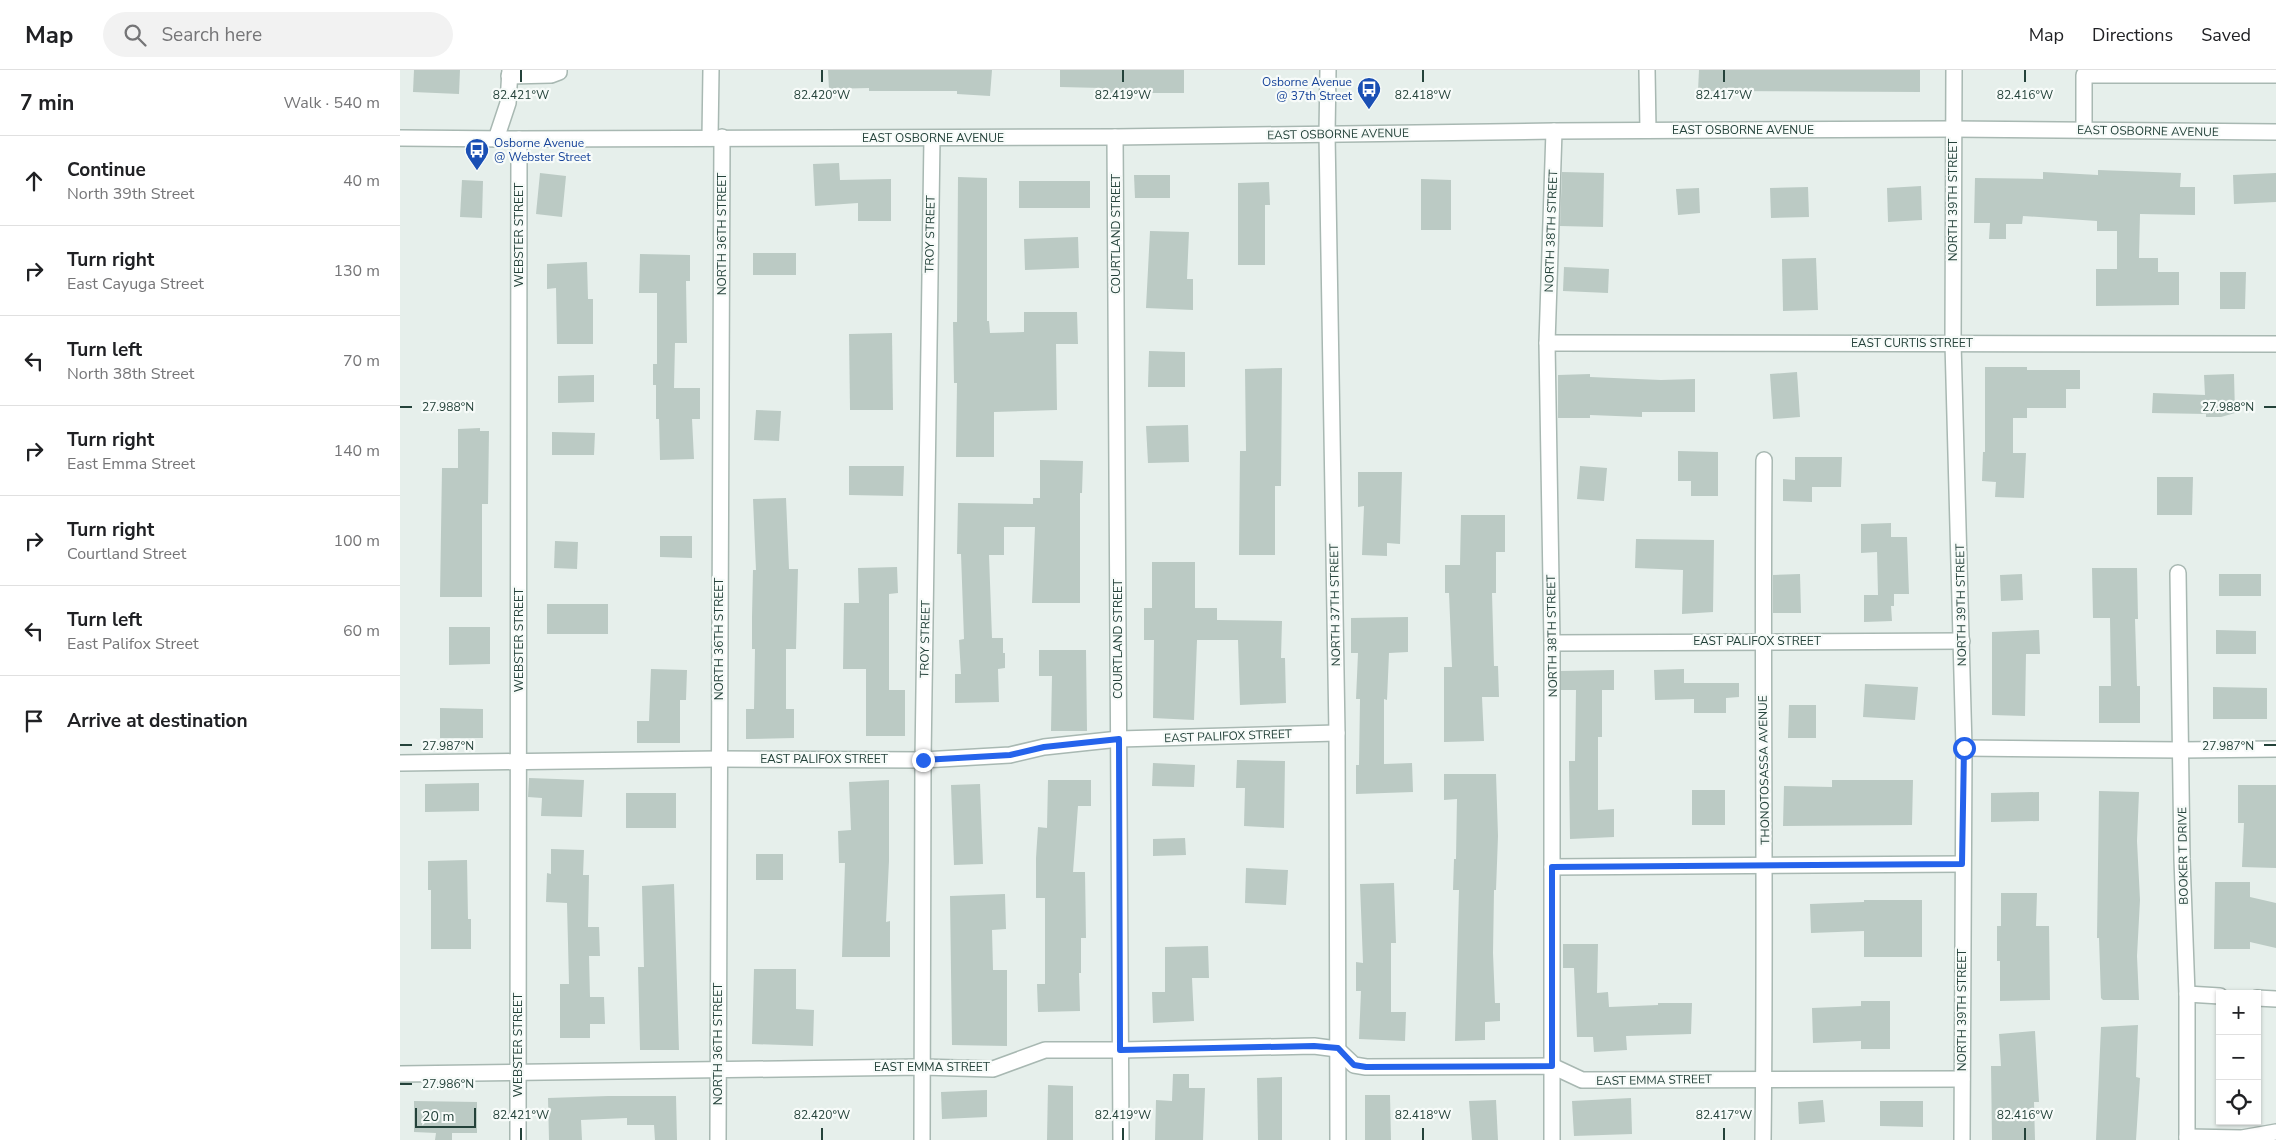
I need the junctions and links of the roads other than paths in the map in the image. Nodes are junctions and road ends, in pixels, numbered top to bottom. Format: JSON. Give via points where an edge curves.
{"nodes":[{"id":1,"x":559,"y":70,"type":"edge"},
{"id":2,"x":711,"y":70,"type":"edge"},
{"id":3,"x":1328,"y":70,"type":"edge"},
{"id":4,"x":1647,"y":70,"type":"edge"},
{"id":5,"x":1954,"y":70,"type":"edge"},
{"id":6,"x":2084,"y":72,"type":"edge"},
{"id":7,"x":509,"y":73,"type":"edge"},
{"id":8,"x":2276,"y":75,"type":"edge"},
{"id":9,"x":1952,"y":129,"type":"junction"},
{"id":10,"x":1648,"y":130,"type":"junction"},
{"id":11,"x":2084,"y":130,"type":"junction"},
{"id":12,"x":1554,"y":131,"type":"junction"},
{"id":13,"x":2276,"y":132,"type":"edge"},
{"id":14,"x":1327,"y":134,"type":"junction"},
{"id":15,"x":716,"y":137,"type":"junction"},
{"id":16,"x":1115,"y":137,"type":"junction"},
{"id":17,"x":400,"y":138,"type":"edge"},
{"id":18,"x":932,"y":138,"type":"junction"},
{"id":19,"x":496,"y":139,"type":"junction"},
{"id":20,"x":519,"y":139,"type":"junction"},
{"id":21,"x":1547,"y":343,"type":"junction"},
{"id":22,"x":1953,"y":343,"type":"junction"},
{"id":23,"x":2276,"y":344,"type":"edge"},
{"id":24,"x":1764,"y":460,"type":"dead end"},
{"id":25,"x":2178,"y":573,"type":"dead end"},
{"id":26,"x":1762,"y":641,"type":"junction"},
{"id":27,"x":1962,"y":641,"type":"junction"},
{"id":28,"x":1552,"y":643,"type":"junction"},
{"id":29,"x":1337,"y":733,"type":"junction"},
{"id":30,"x":1119,"y":739,"type":"junction"},
{"id":31,"x":1964,"y":748,"type":"junction"},
{"id":32,"x":2276,"y":749,"type":"edge"},
{"id":33,"x":2181,"y":750,"type":"junction"},
{"id":34,"x":719,"y":758,"type":"junction"},
{"id":35,"x":923,"y":760,"type":"junction"},
{"id":36,"x":400,"y":763,"type":"edge"},
{"id":37,"x":519,"y":763,"type":"junction"},
{"id":38,"x":1764,"y":864,"type":"junction"},
{"id":39,"x":1962,"y":864,"type":"junction"},
{"id":40,"x":1552,"y":867,"type":"junction"},
{"id":41,"x":2187,"y":994,"type":"junction"},
{"id":42,"x":2216,"y":996,"type":"edge"},
{"id":43,"x":2261,"y":998,"type":"edge"},
{"id":44,"x":2276,"y":999,"type":"edge"},
{"id":45,"x":1338,"y":1048,"type":"junction"},
{"id":46,"x":1120,"y":1050,"type":"junction"},
{"id":47,"x":1552,"y":1066,"type":"junction"},
{"id":48,"x":922,"y":1067,"type":"junction"},
{"id":49,"x":718,"y":1069,"type":"junction"},
{"id":50,"x":517,"y":1072,"type":"junction"},
{"id":51,"x":400,"y":1074,"type":"edge"},
{"id":52,"x":1764,"y":1079,"type":"junction"},
{"id":53,"x":1962,"y":1079,"type":"junction"},
{"id":54,"x":2276,"y":1132,"type":"edge"},
{"id":55,"x":2187,"y":1138,"type":"edge"},
{"id":56,"x":518,"y":1140,"type":"edge"},
{"id":57,"x":718,"y":1140,"type":"edge"},
{"id":58,"x":922,"y":1140,"type":"edge"},
{"id":59,"x":1121,"y":1140,"type":"edge"},
{"id":60,"x":1338,"y":1140,"type":"edge"},
{"id":61,"x":1552,"y":1140,"type":"edge"},
{"id":62,"x":1763,"y":1140,"type":"edge"},
{"id":63,"x":1962,"y":1140,"type":"edge"}],
"edges":[{"from":1,"to":7,"type":"street","via":[[551,75]]},
{"from":2,"to":15,"type":"street","name":"NORTH 36TH STREET"},
{"from":3,"to":14,"type":"street","name":"NORTH 37TH STREET"},
{"from":4,"to":10,"type":"street"},
{"from":5,"to":9,"type":"street","name":"NORTH 39TH STREET"},
{"from":6,"to":8,"type":"street"},
{"from":6,"to":11,"type":"street"},
{"from":7,"to":19,"type":"street","via":[[508,103]]},
{"from":9,"to":10,"type":"street","name":"EAST OSBORNE AVENUE"},
{"from":9,"to":11,"type":"street","name":"EAST OSBORNE AVENUE"},
{"from":9,"to":22,"type":"street","name":"NORTH 39TH STREET"},
{"from":10,"to":12,"type":"street","name":"EAST OSBORNE AVENUE"},
{"from":11,"to":13,"type":"street","name":"EAST OSBORNE AVENUE"},
{"from":12,"to":14,"type":"street","name":"EAST OSBORNE AVENUE"},
{"from":12,"to":21,"type":"street","name":"NORTH 38TH STREET"},
{"from":14,"to":16,"type":"street","name":"EAST OSBORNE AVENUE"},
{"from":14,"to":29,"type":"street","name":"NORTH 37TH STREET"},
{"from":15,"to":18,"type":"street","name":"EAST OSBORNE AVENUE"},
{"from":15,"to":20,"type":"street","name":"EAST OSBORNE AVENUE"},
{"from":15,"to":34,"type":"street","name":"NORTH 36TH STREET"},
{"from":16,"to":18,"type":"street","name":"EAST OSBORNE AVENUE"},
{"from":16,"to":30,"type":"street","name":"COURTLAND STREET"},
{"from":17,"to":19,"type":"street","name":"EAST OSBORNE AVENUE"},
{"from":18,"to":35,"type":"street","name":"TROY STREET"},
{"from":19,"to":20,"type":"street","name":"EAST OSBORNE AVENUE"},
{"from":20,"to":37,"type":"street","name":"WEBSTER STREET"},
{"from":21,"to":22,"type":"street","name":"EAST CURTIS STREET"},
{"from":21,"to":28,"type":"street","name":"NORTH 38TH STREET"},
{"from":22,"to":23,"type":"street","name":"EAST CURTIS STREET"},
{"from":22,"to":27,"type":"street","name":"NORTH 39TH STREET"},
{"from":24,"to":26,"type":"street","name":"THONOTOSASSA AVENUE"},
{"from":25,"to":33,"type":"street","name":"BOOKER T DRIVE"},
{"from":26,"to":27,"type":"street","name":"EAST PALIFOX STREET"},
{"from":26,"to":28,"type":"street","name":"EAST PALIFOX STREET"},
{"from":26,"to":38,"type":"street","name":"THONOTOSASSA AVENUE"},
{"from":27,"to":31,"type":"street","name":"NORTH 39TH STREET"},
{"from":28,"to":40,"type":"street","name":"NORTH 38TH STREET"},
{"from":29,"to":30,"type":"street","name":"EAST PALIFOX STREET"},
{"from":29,"to":45,"type":"street","name":"NORTH 37TH STREET"},
{"from":30,"to":35,"type":"street","name":"EAST PALIFOX STREET","via":[[1044,747],[1010,755]]},
{"from":30,"to":46,"type":"street","name":"COURTLAND STREET"},
{"from":31,"to":33,"type":"street"},
{"from":31,"to":39,"type":"street","name":"NORTH 39TH STREET"},
{"from":32,"to":33,"type":"street"},
{"from":33,"to":41,"type":"street","name":"BOOKER T DRIVE"},
{"from":34,"to":35,"type":"street","name":"EAST PALIFOX STREET"},
{"from":34,"to":37,"type":"street","name":"EAST PALIFOX STREET"},
{"from":34,"to":49,"type":"street","name":"NORTH 36TH STREET"},
{"from":35,"to":48,"type":"street","name":"TROY STREET"},
{"from":36,"to":37,"type":"street","name":"EAST PALIFOX STREET"},
{"from":37,"to":50,"type":"street","name":"WEBSTER STREET"},
{"from":38,"to":39,"type":"street"},
{"from":38,"to":40,"type":"street"},
{"from":38,"to":52,"type":"street","name":"THONOTOSASSA AVENUE"},
{"from":39,"to":53,"type":"street","name":"NORTH 39TH STREET"},
{"from":40,"to":47,"type":"street","name":"NORTH 38TH STREET"},
{"from":41,"to":42,"type":"street"},
{"from":41,"to":55,"type":"street","name":"BOOKER T DRIVE"},
{"from":43,"to":44,"type":"street"},
{"from":45,"to":46,"type":"street","name":"EAST EMMA STREET"},
{"from":45,"to":47,"type":"street","name":"EAST EMMA STREET","via":[[1354,1065],[1366,1067]]},
{"from":45,"to":60,"type":"street","name":"NORTH 37TH STREET"},
{"from":46,"to":48,"type":"street","name":"EAST EMMA STREET","via":[[1045,1050],[992,1069]]},
{"from":46,"to":59,"type":"street","name":"COURTLAND STREET"},
{"from":47,"to":52,"type":"street","name":"EAST EMMA STREET","via":[[1582,1080]]},
{"from":47,"to":61,"type":"street","name":"NORTH 38TH STREET"},
{"from":48,"to":49,"type":"street","name":"EAST EMMA STREET"},
{"from":48,"to":58,"type":"street","name":"TROY STREET"},
{"from":49,"to":50,"type":"street","name":"EAST EMMA STREET"},
{"from":49,"to":57,"type":"street","name":"NORTH 36TH STREET"},
{"from":50,"to":51,"type":"street","name":"EAST EMMA STREET"},
{"from":50,"to":56,"type":"street","name":"WEBSTER STREET"},
{"from":52,"to":53,"type":"street","name":"EAST EMMA STREET"},
{"from":52,"to":62,"type":"street","name":"THONOTOSASSA AVENUE"},
{"from":53,"to":63,"type":"street","name":"NORTH 39TH STREET"},
{"from":54,"to":55,"type":"street","via":[[2242,1138]]}]}
